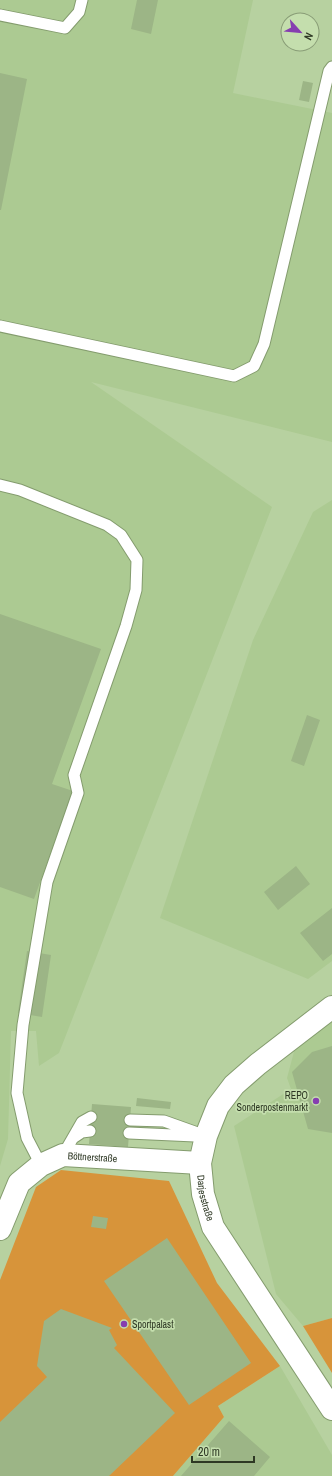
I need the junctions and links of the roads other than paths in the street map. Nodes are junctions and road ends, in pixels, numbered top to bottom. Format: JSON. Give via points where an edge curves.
{"nodes":[{"id":1,"x":82,"y":0,"type":"edge"},
{"id":2,"x":0,"y":14,"type":"edge"},
{"id":3,"x":332,"y":67,"type":"edge"},
{"id":4,"x":0,"y":326,"type":"edge"},
{"id":5,"x":0,"y":485,"type":"edge"},
{"id":6,"x":332,"y":1007,"type":"edge"},
{"id":7,"x":91,"y":1117,"type":"dead end"},
{"id":8,"x":130,"y":1120,"type":"dead end"},
{"id":9,"x":90,"y":1131,"type":"dead end"},
{"id":10,"x":129,"y":1134,"type":"dead end"},
{"id":11,"x":206,"y":1136,"type":"junction"},
{"id":12,"x":68,"y":1146,"type":"junction"},
{"id":13,"x":200,"y":1163,"type":"junction"},
{"id":14,"x":41,"y":1165,"type":"junction"},
{"id":15,"x":0,"y":1229,"type":"edge"},
{"id":16,"x":332,"y":1409,"type":"edge"}],
"edges":[{"from":1,"to":2,"type":"lane","via":[[79,12],[65,28]]},
{"from":3,"to":4,"type":"lane","via":[[264,344],[254,366],[234,376]]},
{"from":5,"to":14,"type":"lane","via":[[20,490],[107,525],[121,535],[137,560],[136,590],[126,626],[74,775],[78,793],[47,882],[23,1025],[17,1094],[27,1138]]},
{"from":6,"to":11,"type":"street","name":"Darjesstraße","via":[[234,1085],[218,1106]]},
{"from":7,"to":12,"type":"lane","via":[[82,1122]]},
{"from":8,"to":11,"type":"lane","via":[[164,1121]]},
{"from":9,"to":12,"type":"lane","via":[[82,1132]]},
{"from":10,"to":11,"type":"lane"},
{"from":11,"to":13,"type":"street","name":"Darjesstraße"},
{"from":12,"to":13,"type":"street","name":"Böttnerstraße"},
{"from":12,"to":14,"type":"street","name":"Böttnerstraße"},
{"from":13,"to":16,"type":"street","name":"Darjesstraße","via":[[203,1194],[213,1227]]},
{"from":14,"to":15,"type":"street","name":"Böttnerstraße","via":[[19,1183]]}]}
